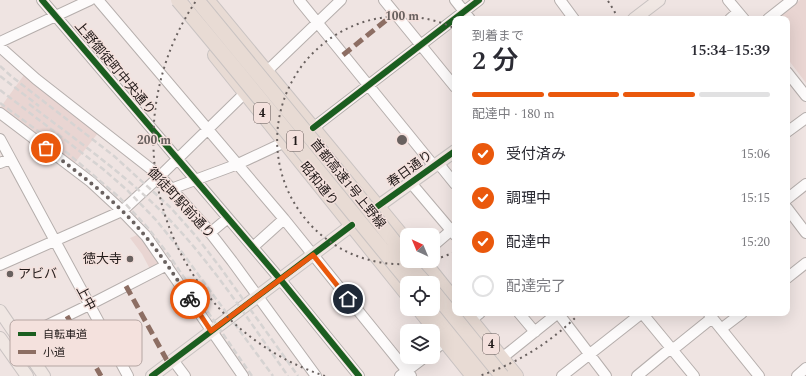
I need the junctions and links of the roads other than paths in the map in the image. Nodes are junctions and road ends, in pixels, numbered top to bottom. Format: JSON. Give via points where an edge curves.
{"nodes":[{"id":1,"x":42,"y":0,"type":"edge"},
{"id":2,"x":90,"y":0,"type":"edge"},
{"id":3,"x":98,"y":0,"type":"edge"},
{"id":4,"x":172,"y":0,"type":"edge"},
{"id":5,"x":178,"y":0,"type":"edge"},
{"id":6,"x":189,"y":0,"type":"edge"},
{"id":7,"x":197,"y":0,"type":"edge"},
{"id":8,"x":207,"y":0,"type":"edge"},
{"id":9,"x":299,"y":0,"type":"edge"},
{"id":10,"x":342,"y":0,"type":"edge"},
{"id":11,"x":384,"y":0,"type":"edge"},
{"id":12,"x":455,"y":0,"type":"edge"},
{"id":13,"x":478,"y":0,"type":"edge"},
{"id":14,"x":561,"y":0,"type":"edge"},
{"id":15,"x":728,"y":0,"type":"edge"},
{"id":16,"x":790,"y":0,"type":"edge"},
{"id":17,"x":654,"y":1,"type":"edge"},
{"id":18,"x":467,"y":15,"type":"edge"},
{"id":19,"x":55,"y":16,"type":"junction"},
{"id":20,"x":572,"y":16,"type":"edge"},
{"id":21,"x":638,"y":16,"type":"edge"},
{"id":22,"x":741,"y":16,"type":"edge"},
{"id":23,"x":771,"y":16,"type":"edge"},
{"id":24,"x":318,"y":24,"type":"junction"},
{"id":25,"x":452,"y":24,"type":"edge"},
{"id":26,"x":0,"y":42,"type":"edge"},
{"id":27,"x":421,"y":44,"type":"junction"},
{"id":28,"x":0,"y":47,"type":"edge"},
{"id":29,"x":790,"y":76,"type":"edge"},
{"id":30,"x":264,"y":78,"type":"junction"},
{"id":31,"x":452,"y":84,"type":"edge"},
{"id":32,"x":368,"y":85,"type":"junction"},
{"id":33,"x":245,"y":93,"type":"junction"},
{"id":34,"x":806,"y":96,"type":"edge"},
{"id":35,"x":0,"y":113,"type":"edge"},
{"id":36,"x":806,"y":118,"type":"edge"},
{"id":37,"x":313,"y":128,"type":"junction"},
{"id":38,"x":208,"y":130,"type":"junction"},
{"id":39,"x":790,"y":130,"type":"edge"},
{"id":40,"x":0,"y":139,"type":"edge"},
{"id":41,"x":285,"y":142,"type":"junction"},
{"id":42,"x":302,"y":150,"type":"junction"},
{"id":43,"x":452,"y":153,"type":"edge"},
{"id":44,"x":177,"y":158,"type":"junction"},
{"id":45,"x":10,"y":159,"type":"junction"},
{"id":46,"x":0,"y":163,"type":"edge"},
{"id":47,"x":238,"y":164,"type":"junction"},
{"id":48,"x":436,"y":165,"type":"junction"},
{"id":49,"x":160,"y":176,"type":"junction"},
{"id":50,"x":196,"y":180,"type":"junction"},
{"id":51,"x":452,"y":181,"type":"edge"},
{"id":52,"x":411,"y":183,"type":"junction"},
{"id":53,"x":806,"y":184,"type":"edge"},
{"id":54,"x":171,"y":189,"type":"junction"},
{"id":55,"x":790,"y":197,"type":"edge"},
{"id":56,"x":378,"y":206,"type":"junction"},
{"id":57,"x":122,"y":211,"type":"junction"},
{"id":58,"x":790,"y":212,"type":"edge"},
{"id":59,"x":228,"y":218,"type":"junction"},
{"id":60,"x":284,"y":219,"type":"junction"},
{"id":61,"x":352,"y":225,"type":"junction"},
{"id":62,"x":452,"y":229,"type":"edge"},
{"id":63,"x":452,"y":232,"type":"edge"},
{"id":64,"x":210,"y":233,"type":"junction"},
{"id":65,"x":400,"y":233,"type":"edge"},
{"id":66,"x":806,"y":233,"type":"edge"},
{"id":67,"x":55,"y":241,"type":"junction"},
{"id":68,"x":440,"y":241,"type":"edge"},
{"id":69,"x":253,"y":247,"type":"junction"},
{"id":70,"x":400,"y":249,"type":"edge"},
{"id":71,"x":309,"y":251,"type":"junction"},
{"id":72,"x":806,"y":263,"type":"edge"},
{"id":73,"x":0,"y":265,"type":"edge"},
{"id":74,"x":167,"y":265,"type":"junction"},
{"id":75,"x":429,"y":268,"type":"edge"},
{"id":76,"x":404,"y":276,"type":"edge"},
{"id":77,"x":420,"y":276,"type":"edge"},
{"id":78,"x":790,"y":276,"type":"edge"},
{"id":79,"x":280,"y":279,"type":"junction"},
{"id":80,"x":400,"y":285,"type":"edge"},
{"id":81,"x":258,"y":296,"type":"junction"},
{"id":82,"x":452,"y":296,"type":"edge"},
{"id":83,"x":440,"y":300,"type":"edge"},
{"id":84,"x":89,"y":305,"type":"junction"},
{"id":85,"x":0,"y":311,"type":"edge"},
{"id":86,"x":452,"y":314,"type":"edge"},
{"id":87,"x":425,"y":316,"type":"edge"},
{"id":88,"x":438,"y":316,"type":"edge"},
{"id":89,"x":453,"y":316,"type":"edge"},
{"id":90,"x":473,"y":316,"type":"edge"},
{"id":91,"x":522,"y":316,"type":"edge"},
{"id":92,"x":554,"y":316,"type":"edge"},
{"id":93,"x":560,"y":316,"type":"edge"},
{"id":94,"x":638,"y":316,"type":"edge"},
{"id":95,"x":644,"y":316,"type":"edge"},
{"id":96,"x":710,"y":316,"type":"edge"},
{"id":97,"x":738,"y":316,"type":"edge"},
{"id":98,"x":58,"y":320,"type":"edge"},
{"id":99,"x":97,"y":320,"type":"edge"},
{"id":100,"x":10,"y":326,"type":"edge"},
{"id":101,"x":721,"y":329,"type":"junction"},
{"id":102,"x":211,"y":331,"type":"junction"},
{"id":103,"x":535,"y":332,"type":"junction"},
{"id":104,"x":1,"y":340,"type":"edge"},
{"id":105,"x":445,"y":341,"type":"junction"},
{"id":106,"x":440,"y":345,"type":"edge"},
{"id":107,"x":671,"y":348,"type":"junction"},
{"id":108,"x":10,"y":352,"type":"edge"},
{"id":109,"x":590,"y":354,"type":"junction"},
{"id":110,"x":502,"y":358,"type":"junction"},
{"id":111,"x":173,"y":360,"type":"junction"},
{"id":112,"x":417,"y":364,"type":"edge"},
{"id":113,"x":20,"y":366,"type":"edge"},
{"id":114,"x":37,"y":366,"type":"edge"},
{"id":115,"x":123,"y":366,"type":"edge"},
{"id":116,"x":806,"y":368,"type":"edge"},
{"id":117,"x":406,"y":374,"type":"edge"},
{"id":118,"x":27,"y":376,"type":"edge"},
{"id":119,"x":44,"y":376,"type":"edge"},
{"id":120,"x":128,"y":376,"type":"edge"},
{"id":121,"x":152,"y":376,"type":"edge"},
{"id":122,"x":185,"y":376,"type":"edge"},
{"id":123,"x":243,"y":376,"type":"edge"},
{"id":124,"x":316,"y":376,"type":"edge"},
{"id":125,"x":360,"y":376,"type":"edge"},
{"id":126,"x":473,"y":376,"type":"edge"},
{"id":127,"x":487,"y":376,"type":"edge"},
{"id":128,"x":502,"y":376,"type":"edge"},
{"id":129,"x":516,"y":376,"type":"edge"},
{"id":130,"x":562,"y":376,"type":"edge"},
{"id":131,"x":606,"y":376,"type":"edge"},
{"id":132,"x":637,"y":376,"type":"edge"},
{"id":133,"x":694,"y":376,"type":"edge"},
{"id":134,"x":759,"y":376,"type":"edge"},
{"id":135,"x":797,"y":376,"type":"edge"}],
"edges":[{"from":1,"to":19,"type":"street","name":"上野御徒町中央通り"},
{"from":2,"to":19,"type":"street"},
{"from":3,"to":38,"type":"street"},
{"from":4,"to":33,"type":"highway","name":"昭和通り","number":"4"},
{"from":5,"to":42,"type":"highway","name":"首都高速1号上野線","number":"1","bridge":true},
{"from":6,"to":42,"type":"highway","bridge":true,"via":[[260,89]]},
{"from":7,"to":70,"type":"highway","name":"首都高速1号上野線","number":"1","bridge":true},
{"from":8,"to":30,"type":"highway","via":[[236,35]]},
{"from":9,"to":24,"type":"street"},
{"from":10,"to":24,"type":"street"},
{"from":11,"to":27,"type":"street"},
{"from":12,"to":18,"type":"street"},
{"from":13,"to":18,"type":"street"},
{"from":14,"to":20,"type":"street"},
{"from":15,"to":22,"type":"street"},
{"from":16,"to":23,"type":"street"},
{"from":17,"to":21,"type":"main road"},
{"from":19,"to":26,"type":"street"},
{"from":19,"to":44,"type":"street","name":"上野御徒町中央通り"},
{"from":24,"to":30,"type":"street"},
{"from":24,"to":32,"type":"street"},
{"from":25,"to":27,"type":"street"},
{"from":27,"to":31,"type":"street"},
{"from":27,"to":32,"type":"street"},
{"from":28,"to":49,"type":"street","name":"御徒町駅前通り","via":[[36,79]]},
{"from":29,"to":34,"type":"street"},
{"from":30,"to":37,"type":"highway","number":"4"},
{"from":30,"to":77,"type":"highway","bridge":true,"via":[[274,102],[338,182]]},
{"from":32,"to":37,"type":"street"},
{"from":32,"to":48,"type":"street"},
{"from":33,"to":38,"type":"street"},
{"from":33,"to":41,"type":"highway","name":"昭和通り","number":"4"},
{"from":35,"to":57,"type":"street","via":[[91,182]]},
{"from":36,"to":39,"type":"street"},
{"from":37,"to":56,"type":"highway","number":"4"},
{"from":38,"to":44,"type":"street"},
{"from":38,"to":47,"type":"street"},
{"from":40,"to":45,"type":"street","name":"上中"},
{"from":41,"to":47,"type":"street"},
{"from":41,"to":61,"type":"highway","name":"昭和通り","number":"4"},
{"from":42,"to":76,"type":"highway","name":"首都高速1号上野線","number":"1","bridge":true},
{"from":43,"to":48,"type":"main road","name":"春日通り"},
{"from":44,"to":49,"type":"street"},
{"from":44,"to":50,"type":"street","name":"上野御徒町中央通り"},
{"from":45,"to":46,"type":"street"},
{"from":45,"to":67,"type":"street","name":"上中"},
{"from":47,"to":50,"type":"street"},
{"from":47,"to":60,"type":"street"},
{"from":48,"to":51,"type":"street"},
{"from":48,"to":52,"type":"main road","name":"春日通り"},
{"from":49,"to":54,"type":"street","name":"御徒町駅前通り"},
{"from":49,"to":57,"type":"street"},
{"from":50,"to":54,"type":"street"},
{"from":50,"to":59,"type":"street","name":"上野御徒町中央通り"},
{"from":52,"to":56,"type":"main road","name":"春日通り"},
{"from":52,"to":62,"type":"street"},
{"from":53,"to":55,"type":"street"},
{"from":54,"to":64,"type":"street","name":"御徒町駅前通り"},
{"from":56,"to":61,"type":"main road","name":"春日通り"},
{"from":56,"to":65,"type":"highway","number":"4"},
{"from":57,"to":67,"type":"street"},
{"from":57,"to":74,"type":"street","via":[[146,236]]},
{"from":58,"to":66,"type":"street"},
{"from":59,"to":64,"type":"street"},
{"from":59,"to":69,"type":"street","name":"上野御徒町中央通り"},
{"from":60,"to":69,"type":"street"},
{"from":60,"to":71,"type":"street"},
{"from":61,"to":71,"type":"main road","name":"春日通り"},
{"from":61,"to":80,"type":"highway","name":"昭和通り","number":"4"},
{"from":63,"to":68,"type":"street"},
{"from":64,"to":81,"type":"street","name":"御徒町駅前通り"},
{"from":67,"to":73,"type":"street"},
{"from":67,"to":84,"type":"street","name":"上中"},
{"from":69,"to":79,"type":"street","name":"上野御徒町中央通り"},
{"from":71,"to":79,"type":"main road","name":"春日通り"},
{"from":71,"to":117,"type":"street"},
{"from":72,"to":78,"type":"street"},
{"from":74,"to":84,"type":"street"},
{"from":74,"to":102,"type":"street"},
{"from":75,"to":82,"type":"highway"},
{"from":79,"to":81,"type":"main road","name":"春日通り"},
{"from":79,"to":125,"type":"street","name":"上野御徒町中央通り"},
{"from":81,"to":102,"type":"main road","name":"春日通り"},
{"from":81,"to":124,"type":"street","name":"御徒町駅前通り"},
{"from":83,"to":86,"type":"highway","bridge":true},
{"from":84,"to":98,"type":"street"},
{"from":84,"to":99,"type":"street","name":"上中"},
{"from":85,"to":100,"type":"main road"},
{"from":87,"to":105,"type":"highway"},
{"from":88,"to":127,"type":"highway"},
{"from":89,"to":128,"type":"highway","bridge":true},
{"from":90,"to":110,"type":"highway","number":"4"},
{"from":91,"to":103,"type":"street"},
{"from":92,"to":103,"type":"street"},
{"from":93,"to":109,"type":"street"},
{"from":94,"to":109,"type":"street"},
{"from":95,"to":107,"type":"street"},
{"from":96,"to":101,"type":"street"},
{"from":96,"to":107,"type":"street","via":[[676,347]]},
{"from":97,"to":101,"type":"street"},
{"from":101,"to":134,"type":"street"},
{"from":102,"to":111,"type":"main road","name":"春日通り"},
{"from":102,"to":123,"type":"street"},
{"from":103,"to":110,"type":"street"},
{"from":104,"to":108,"type":"main road"},
{"from":105,"to":106,"type":"street"},
{"from":105,"to":126,"type":"highway"},
{"from":107,"to":132,"type":"street"},
{"from":107,"to":133,"type":"street"},
{"from":109,"to":130,"type":"street"},
{"from":109,"to":131,"type":"street"},
{"from":110,"to":129,"type":"highway","number":"4"},
{"from":111,"to":121,"type":"main road","name":"春日通り"},
{"from":111,"to":122,"type":"street"},
{"from":112,"to":117,"type":"street"},
{"from":113,"to":118,"type":"main road"},
{"from":114,"to":119,"type":"main road"},
{"from":115,"to":120,"type":"street","name":"上中"},
{"from":116,"to":135,"type":"street"}]}
